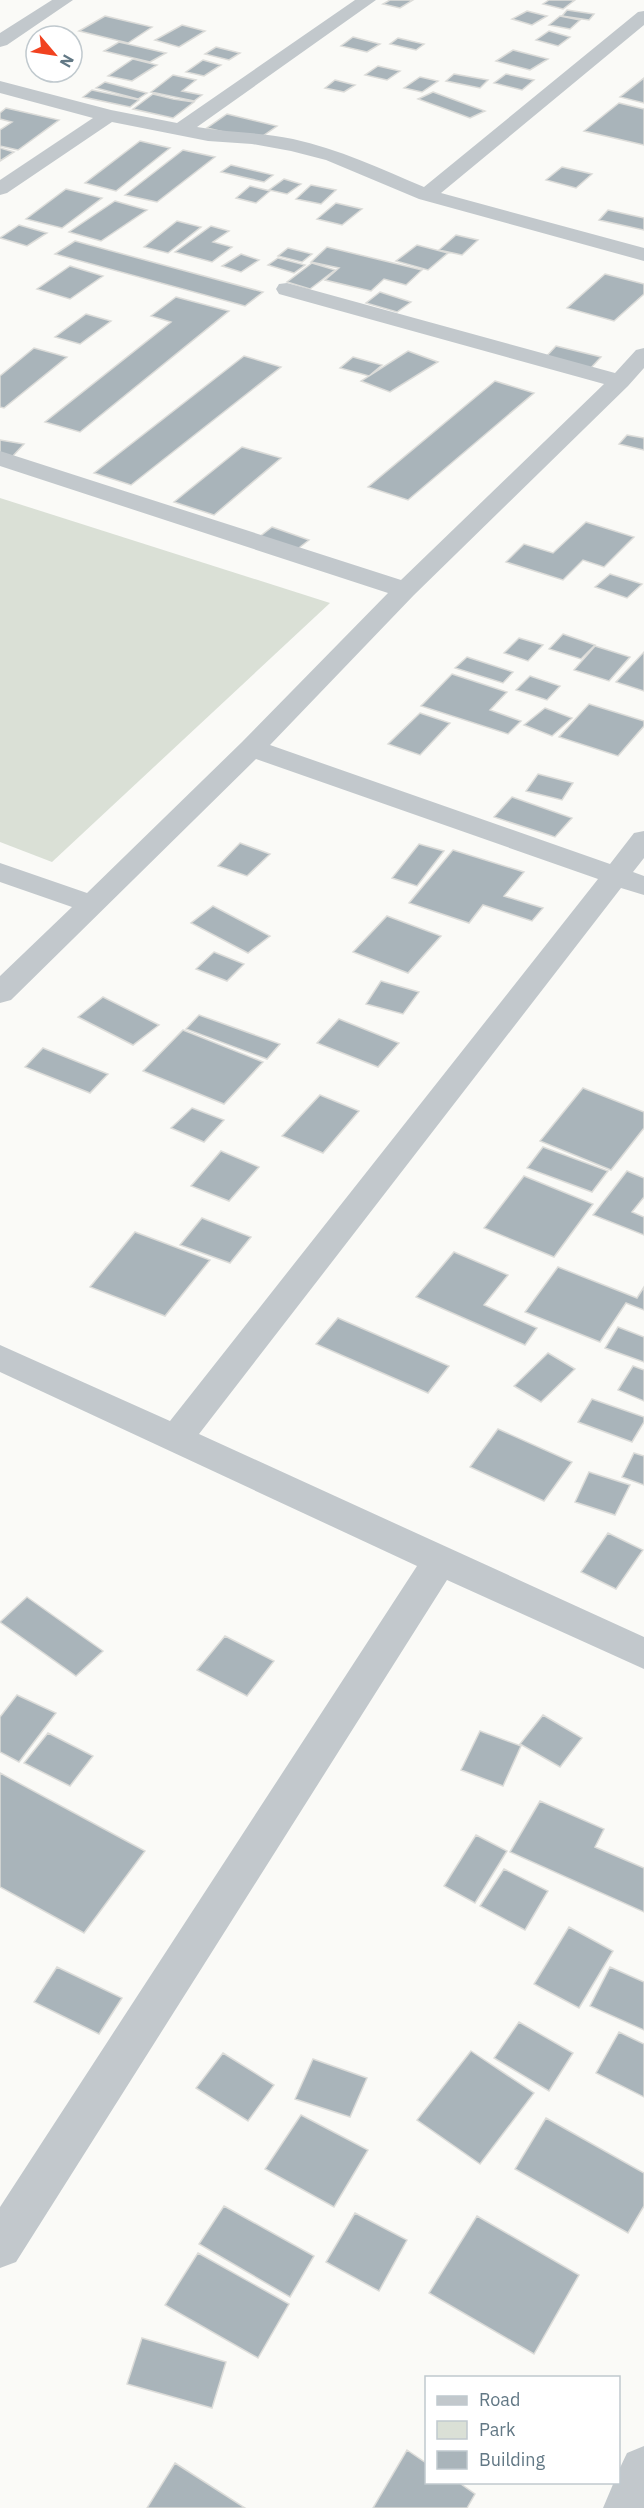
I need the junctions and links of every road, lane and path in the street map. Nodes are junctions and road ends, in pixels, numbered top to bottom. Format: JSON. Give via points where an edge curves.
{"nodes":[{"id":1,"x":64,"y":0,"type":"edge"},
{"id":2,"x":368,"y":0,"type":"edge"},
{"id":3,"x":644,"y":16,"type":"edge"},
{"id":4,"x":0,"y":42,"type":"edge"},
{"id":5,"x":0,"y":87,"type":"edge"},
{"id":6,"x":109,"y":116,"type":"junction"},
{"id":7,"x":180,"y":130,"type":"junction"},
{"id":8,"x":0,"y":189,"type":"edge"},
{"id":9,"x":426,"y":195,"type":"junction"},
{"id":10,"x":644,"y":255,"type":"edge"},
{"id":11,"x":287,"y":289,"type":"dead end"},
{"id":12,"x":635,"y":369,"type":"edge"},
{"id":13,"x":0,"y":458,"type":"edge"},
{"id":14,"x":405,"y":590,"type":"junction"},
{"id":15,"x":252,"y":748,"type":"junction"},
{"id":16,"x":644,"y":838,"type":"edge"},
{"id":17,"x":0,"y":872,"type":"edge"},
{"id":18,"x":614,"y":876,"type":"junction"},
{"id":19,"x":644,"y":886,"type":"edge"},
{"id":20,"x":91,"y":904,"type":"junction"},
{"id":21,"x":0,"y":993,"type":"edge"},
{"id":22,"x":6,"y":1370,"type":"edge"},
{"id":23,"x":176,"y":1439,"type":"junction"},
{"id":24,"x":440,"y":1560,"type":"junction"},
{"id":25,"x":644,"y":1654,"type":"edge"},
{"id":26,"x":0,"y":2247,"type":"edge"},
{"id":27,"x":644,"y":2470,"type":"edge"},
{"id":28,"x":627,"y":2508,"type":"edge"}],
"edges":[{"from":1,"to":4,"type":"street"},
{"from":2,"to":7,"type":"street"},
{"from":3,"to":9,"type":"street"},
{"from":5,"to":6,"type":"street"},
{"from":6,"to":7,"type":"street"},
{"from":6,"to":8,"type":"street"},
{"from":7,"to":9,"type":"street","via":[[293,145],[333,156]]},
{"from":9,"to":10,"type":"street"},
{"from":11,"to":12,"type":"street"},
{"from":12,"to":14,"type":"street"},
{"from":13,"to":14,"type":"street"},
{"from":14,"to":15,"type":"street"},
{"from":15,"to":18,"type":"street"},
{"from":15,"to":20,"type":"street"},
{"from":16,"to":18,"type":"street"},
{"from":17,"to":20,"type":"street"},
{"from":18,"to":19,"type":"street"},
{"from":18,"to":23,"type":"street"},
{"from":20,"to":21,"type":"street"},
{"from":22,"to":23,"type":"street"},
{"from":23,"to":24,"type":"street"},
{"from":24,"to":25,"type":"street"},
{"from":24,"to":26,"type":"street"},
{"from":27,"to":28,"type":"street"}]}
